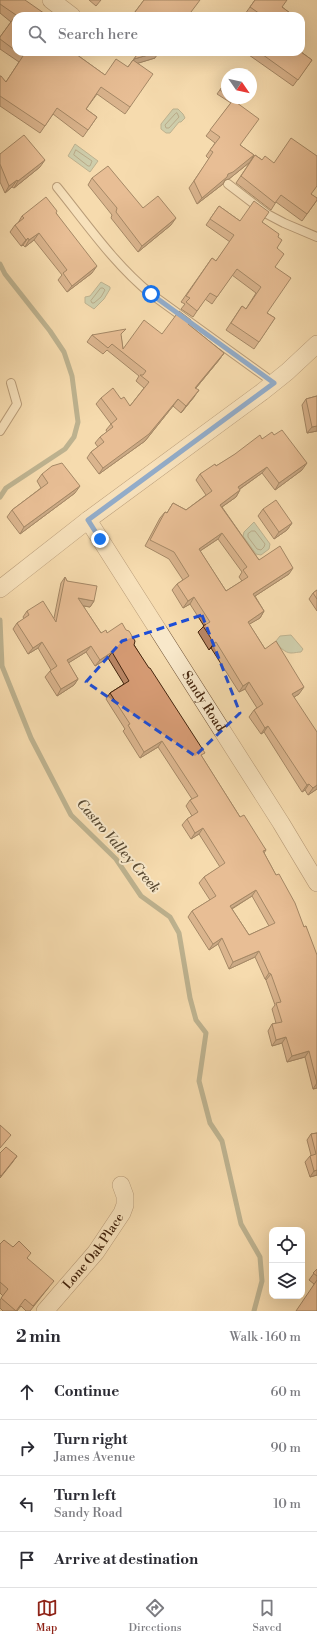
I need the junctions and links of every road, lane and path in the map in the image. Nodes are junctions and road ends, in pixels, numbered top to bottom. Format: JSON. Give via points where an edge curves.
{"nodes":[{"id":1,"x":51,"y":0,"type":"edge"},
{"id":2,"x":67,"y":12,"type":"edge"},
{"id":3,"x":228,"y":184,"type":"edge"},
{"id":4,"x":57,"y":187,"type":"dead end"},
{"id":5,"x":317,"y":237,"type":"edge"},
{"id":6,"x":317,"y":344,"type":"edge"},
{"id":7,"x":11,"y":383,"type":"dead end"},
{"id":8,"x":274,"y":383,"type":"junction"},
{"id":9,"x":0,"y":431,"type":"edge"},
{"id":10,"x":88,"y":520,"type":"junction"},
{"id":11,"x":0,"y":589,"type":"edge"},
{"id":12,"x":317,"y":883,"type":"edge"},
{"id":13,"x":121,"y":1185,"type":"dead end"},
{"id":14,"x":45,"y":1311,"type":"edge"}],
"edges":[{"from":1,"to":2,"type":"street"},
{"from":3,"to":5,"type":"lane","via":[[267,214]]},
{"from":4,"to":8,"type":"lane","via":[[134,280]]},
{"from":6,"to":8,"type":"street"},
{"from":7,"to":9,"type":"lane","via":[[17,404]]},
{"from":8,"to":10,"type":"street"},
{"from":10,"to":11,"type":"street"},
{"from":10,"to":12,"type":"street","name":"Sandy Road"},
{"from":13,"to":14,"type":"street","name":"Lone Oak Place","via":[[125,1196],[122,1213],[96,1252]]}]}
